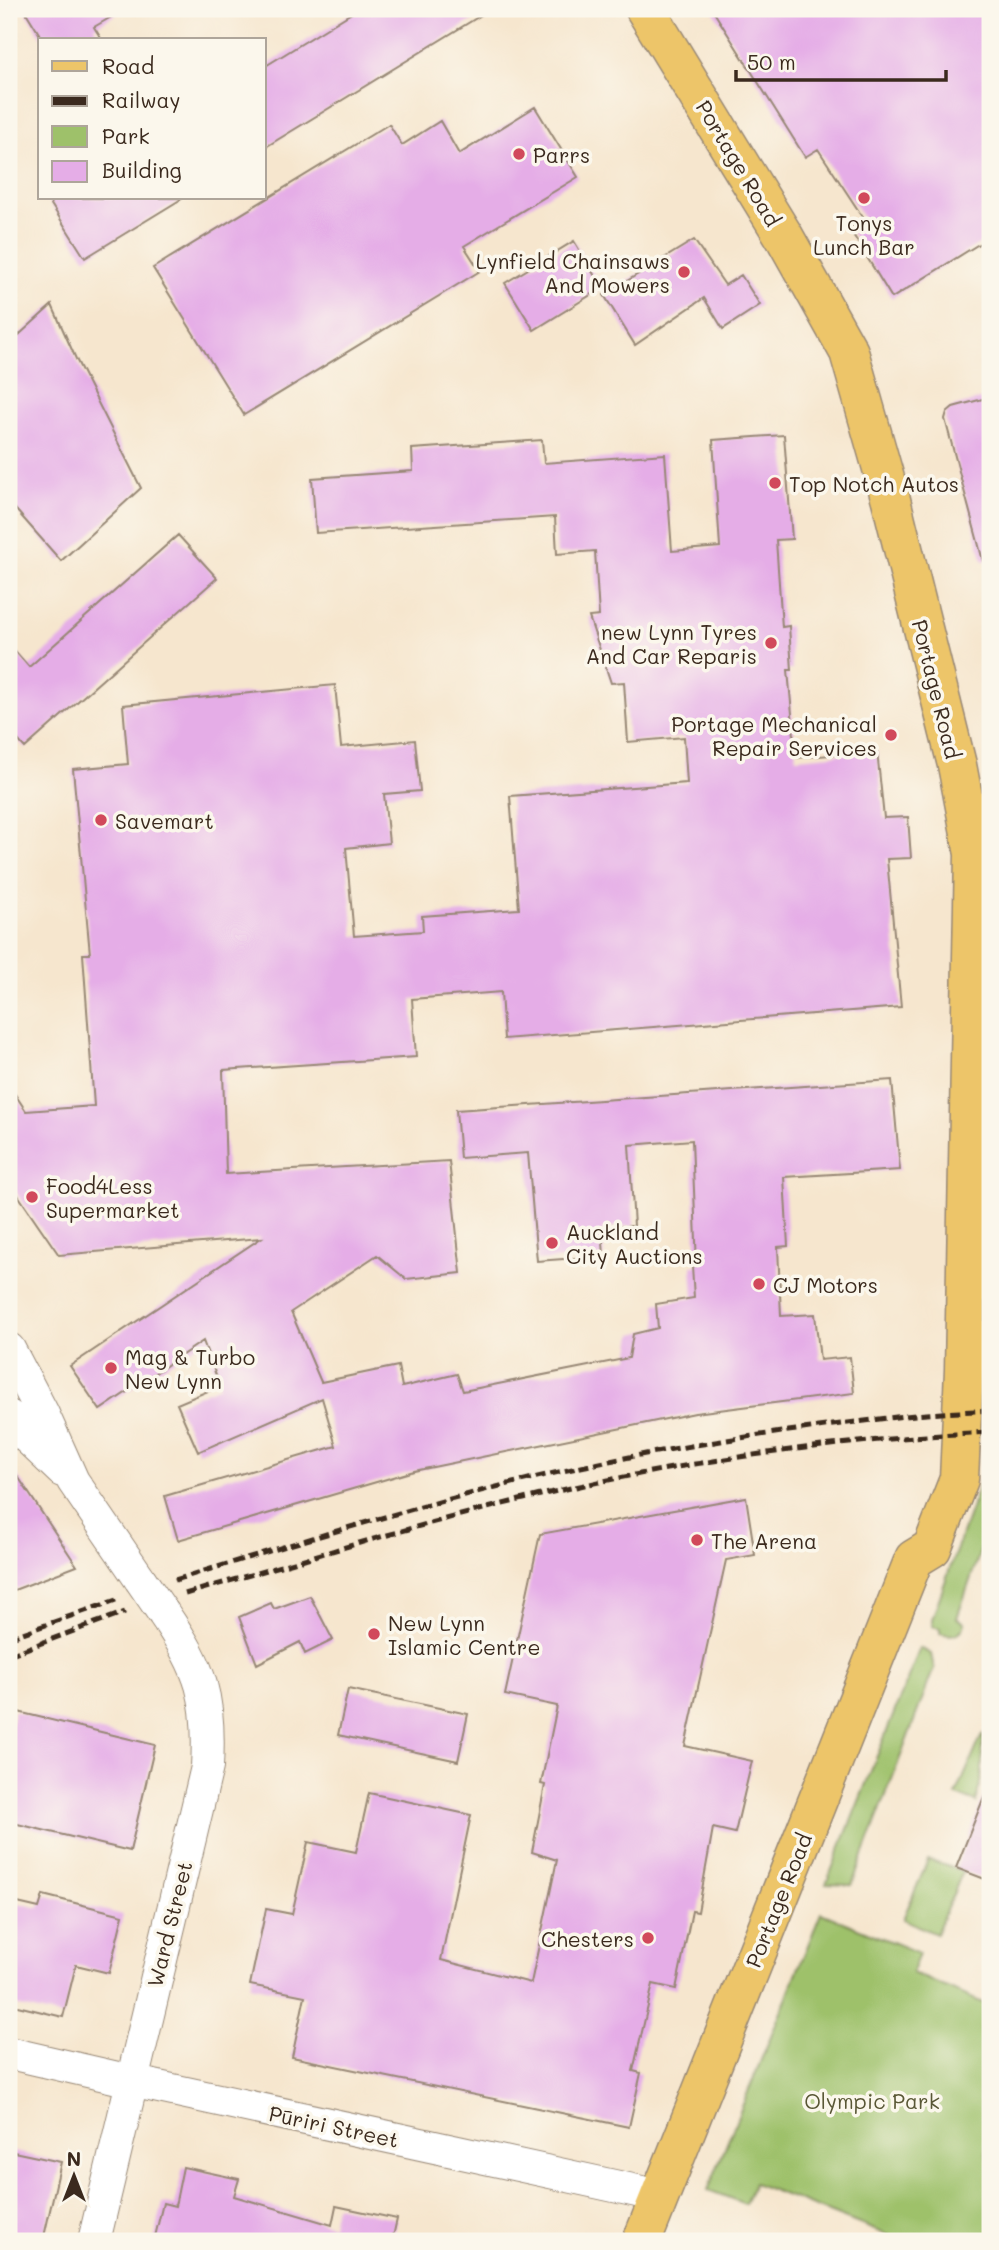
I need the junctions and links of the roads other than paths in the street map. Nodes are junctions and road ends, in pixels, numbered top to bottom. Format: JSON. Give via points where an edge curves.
{"nodes":[{"id":1,"x":645,"y":9,"type":"edge"},
{"id":2,"x":9,"y":1349,"type":"edge"},
{"id":3,"x":9,"y":1416,"type":"edge"},
{"id":4,"x":73,"y":1481,"type":"junction"},
{"id":5,"x":9,"y":2053,"type":"edge"},
{"id":6,"x":131,"y":2081,"type":"junction"},
{"id":7,"x":660,"y":2196,"type":"junction"},
{"id":8,"x":94,"y":2241,"type":"edge"},
{"id":9,"x":642,"y":2241,"type":"edge"}],
"edges":[{"from":1,"to":7,"type":"main road","name":"Portage Road","via":[[849,352],[957,765],[974,854],[961,1433],[932,1479],[909,1541],[914,1559]]},
{"from":2,"to":4,"type":"street"},
{"from":3,"to":4,"type":"street"},
{"from":4,"to":6,"type":"street","name":"Ward Street","bridge":true,"via":[[190,1654],[209,1723],[203,1787]]},
{"from":5,"to":6,"type":"street","name":"Pūriri Street"},
{"from":6,"to":7,"type":"street","name":"Pūriri Street"},
{"from":6,"to":8,"type":"street","name":"Ward Street"},
{"from":7,"to":9,"type":"main road","name":"Portage Road"}]}
